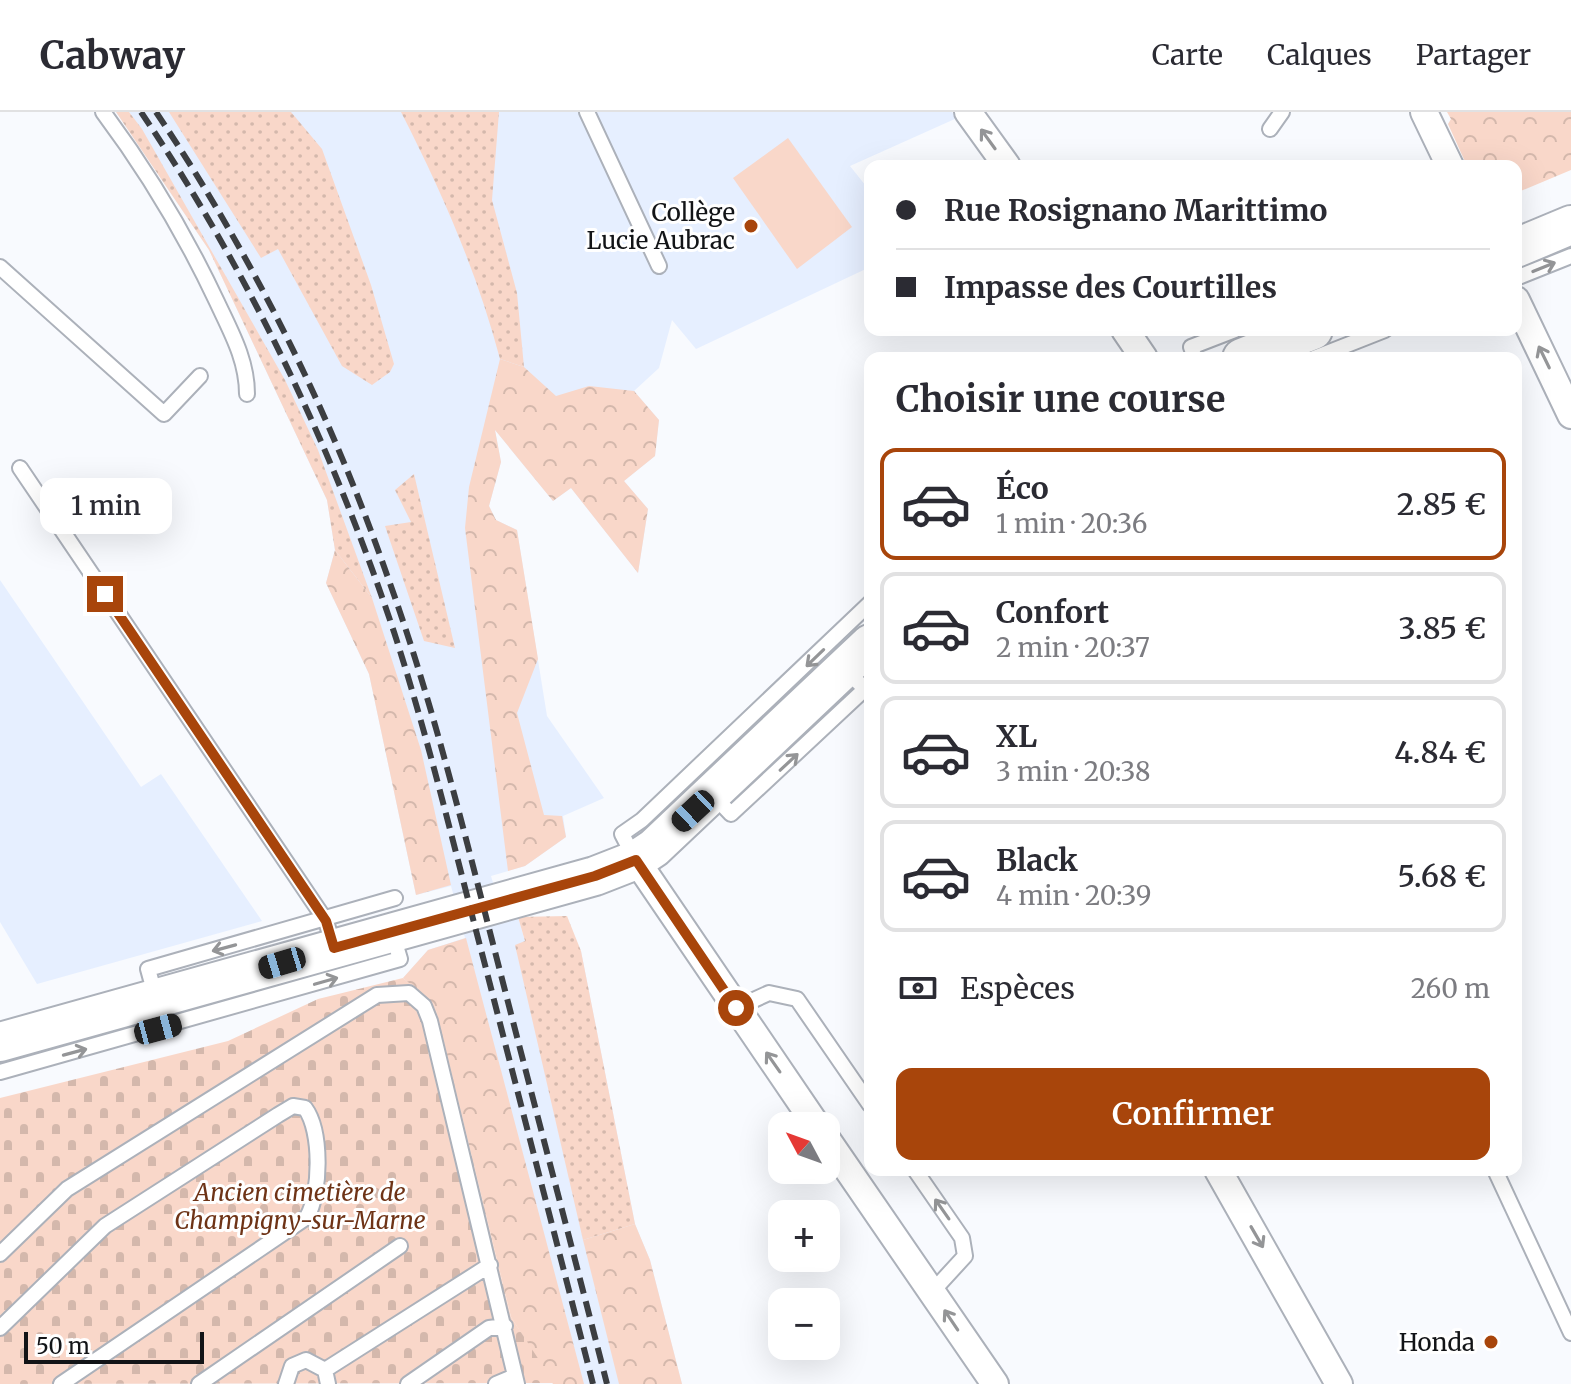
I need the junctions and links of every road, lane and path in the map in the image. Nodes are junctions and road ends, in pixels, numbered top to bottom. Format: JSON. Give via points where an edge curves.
{"nodes":[{"id":1,"x":103,"y":112,"type":"edge"},
{"id":2,"x":587,"y":112,"type":"edge"},
{"id":3,"x":968,"y":112,"type":"edge"},
{"id":4,"x":1282,"y":112,"type":"edge"},
{"id":5,"x":1424,"y":112,"type":"edge"},
{"id":6,"x":1270,"y":129,"type":"dead end"},
{"id":7,"x":1003,"y":160,"type":"edge"},
{"id":8,"x":1447,"y":160,"type":"edge"},
{"id":9,"x":1571,"y":225,"type":"edge"},
{"id":10,"x":1522,"y":245,"type":"edge"},
{"id":11,"x":1571,"y":256,"type":"edge"},
{"id":12,"x":659,"y":266,"type":"dead end"},
{"id":13,"x":0,"y":267,"type":"edge"},
{"id":14,"x":1522,"y":276,"type":"edge"},
{"id":15,"x":1522,"y":313,"type":"edge"},
{"id":16,"x":1219,"y":336,"type":"edge"},
{"id":17,"x":1298,"y":336,"type":"edge"},
{"id":18,"x":1370,"y":336,"type":"edge"},
{"id":19,"x":1193,"y":352,"type":"edge"},
{"id":20,"x":1257,"y":352,"type":"edge"},
{"id":21,"x":1329,"y":352,"type":"edge"},
{"id":22,"x":200,"y":376,"type":"dead end"},
{"id":23,"x":247,"y":394,"type":"dead end"},
{"id":24,"x":1571,"y":415,"type":"edge"},
{"id":25,"x":20,"y":468,"type":"dead end"},
{"id":26,"x":864,"y":609,"type":"edge"},
{"id":27,"x":857,"y":657,"type":"edge"},
{"id":28,"x":636,"y":860,"type":"junction"},
{"id":29,"x":393,"y":915,"type":"junction"},
{"id":30,"x":330,"y":934,"type":"junction"},
{"id":31,"x":736,"y":1008,"type":"junction"},
{"id":32,"x":0,"y":1042,"type":"edge"},
{"id":33,"x":0,"y":1072,"type":"edge"},
{"id":34,"x":864,"y":1096,"type":"edge"},
{"id":35,"x":807,"y":1112,"type":"edge"},
{"id":36,"x":840,"y":1158,"type":"edge"},
{"id":37,"x":919,"y":1176,"type":"edge"},
{"id":38,"x":1221,"y":1176,"type":"edge"},
{"id":39,"x":1498,"y":1176,"type":"edge"},
{"id":40,"x":400,"y":1246,"type":"dead end"},
{"id":41,"x":0,"y":1254,"type":"edge"},
{"id":42,"x":490,"y":1265,"type":"junction"},
{"id":43,"x":932,"y":1292,"type":"junction"},
{"id":44,"x":505,"y":1326,"type":"junction"},
{"id":45,"x":0,"y":1328,"type":"edge"},
{"id":46,"x":1571,"y":1333,"type":"edge"},
{"id":47,"x":326,"y":1377,"type":"edge"},
{"id":48,"x":516,"y":1380,"type":"edge"},
{"id":49,"x":61,"y":1384,"type":"edge"},
{"id":50,"x":199,"y":1384,"type":"edge"},
{"id":51,"x":286,"y":1384,"type":"edge"},
{"id":52,"x":408,"y":1384,"type":"edge"},
{"id":53,"x":496,"y":1384,"type":"edge"},
{"id":54,"x":995,"y":1384,"type":"edge"},
{"id":55,"x":1339,"y":1384,"type":"edge"}],
"edges":[{"from":1,"to":23,"type":"lane","via":[[144,166],[190,245],[247,371]]},
{"from":2,"to":12,"type":"lane"},
{"from":7,"to":3,"type":"street","one_way":true},
{"from":4,"to":6,"type":"lane"},
{"from":5,"to":8,"type":"street"},
{"from":9,"to":10,"type":"main road"},
{"from":14,"to":11,"type":"lane","one_way":true},
{"from":13,"to":22,"type":"lane","via":[[164,414]]},
{"from":24,"to":15,"type":"street","one_way":true},
{"from":16,"to":19,"type":"lane","via":[[1191,347]]},
{"from":17,"to":20,"type":"main road"},
{"from":18,"to":21,"type":"lane"},
{"from":25,"to":30,"type":"lane"},
{"from":26,"to":28,"type":"lane","one_way":true,"via":[[622,834]]},
{"from":27,"to":28,"type":"main road"},
{"from":28,"to":29,"type":"main road","via":[[595,876]]},
{"from":28,"to":31,"type":"street"},
{"from":29,"to":30,"type":"main road"},
{"from":33,"to":29,"type":"lane","one_way":true,"via":[[400,959]]},
{"from":30,"to":32,"type":"main road","via":[[157,1000]]},
{"from":31,"to":34,"type":"lane","via":[[769,993],[797,999]]},
{"from":35,"to":31,"type":"street","one_way":true},
{"from":36,"to":43,"type":"street"},
{"from":43,"to":37,"type":"lane","one_way":true,"via":[[965,1256],[962,1238]]},
{"from":38,"to":55,"type":"street","one_way":true},
{"from":39,"to":46,"type":"lane"},
{"from":40,"to":50,"type":"lane"},
{"from":41,"to":42,"type":"lane","via":[[67,1189],[377,995],[397,991],[409,993],[424,1006],[430,1021]]},
{"from":42,"to":44,"type":"lane"},
{"from":42,"to":47,"type":"lane"},
{"from":54,"to":43,"type":"street","one_way":true},
{"from":44,"to":48,"type":"lane"},
{"from":44,"to":52,"type":"lane","via":[[489,1328]]},
{"from":45,"to":49,"type":"lane","via":[[105,1226],[293,1106],[305,1108],[317,1166],[317,1189],[307,1217]]},
{"from":47,"to":51,"type":"lane","via":[[313,1361],[298,1362]]},
{"from":48,"to":53,"type":"lane"}]}
